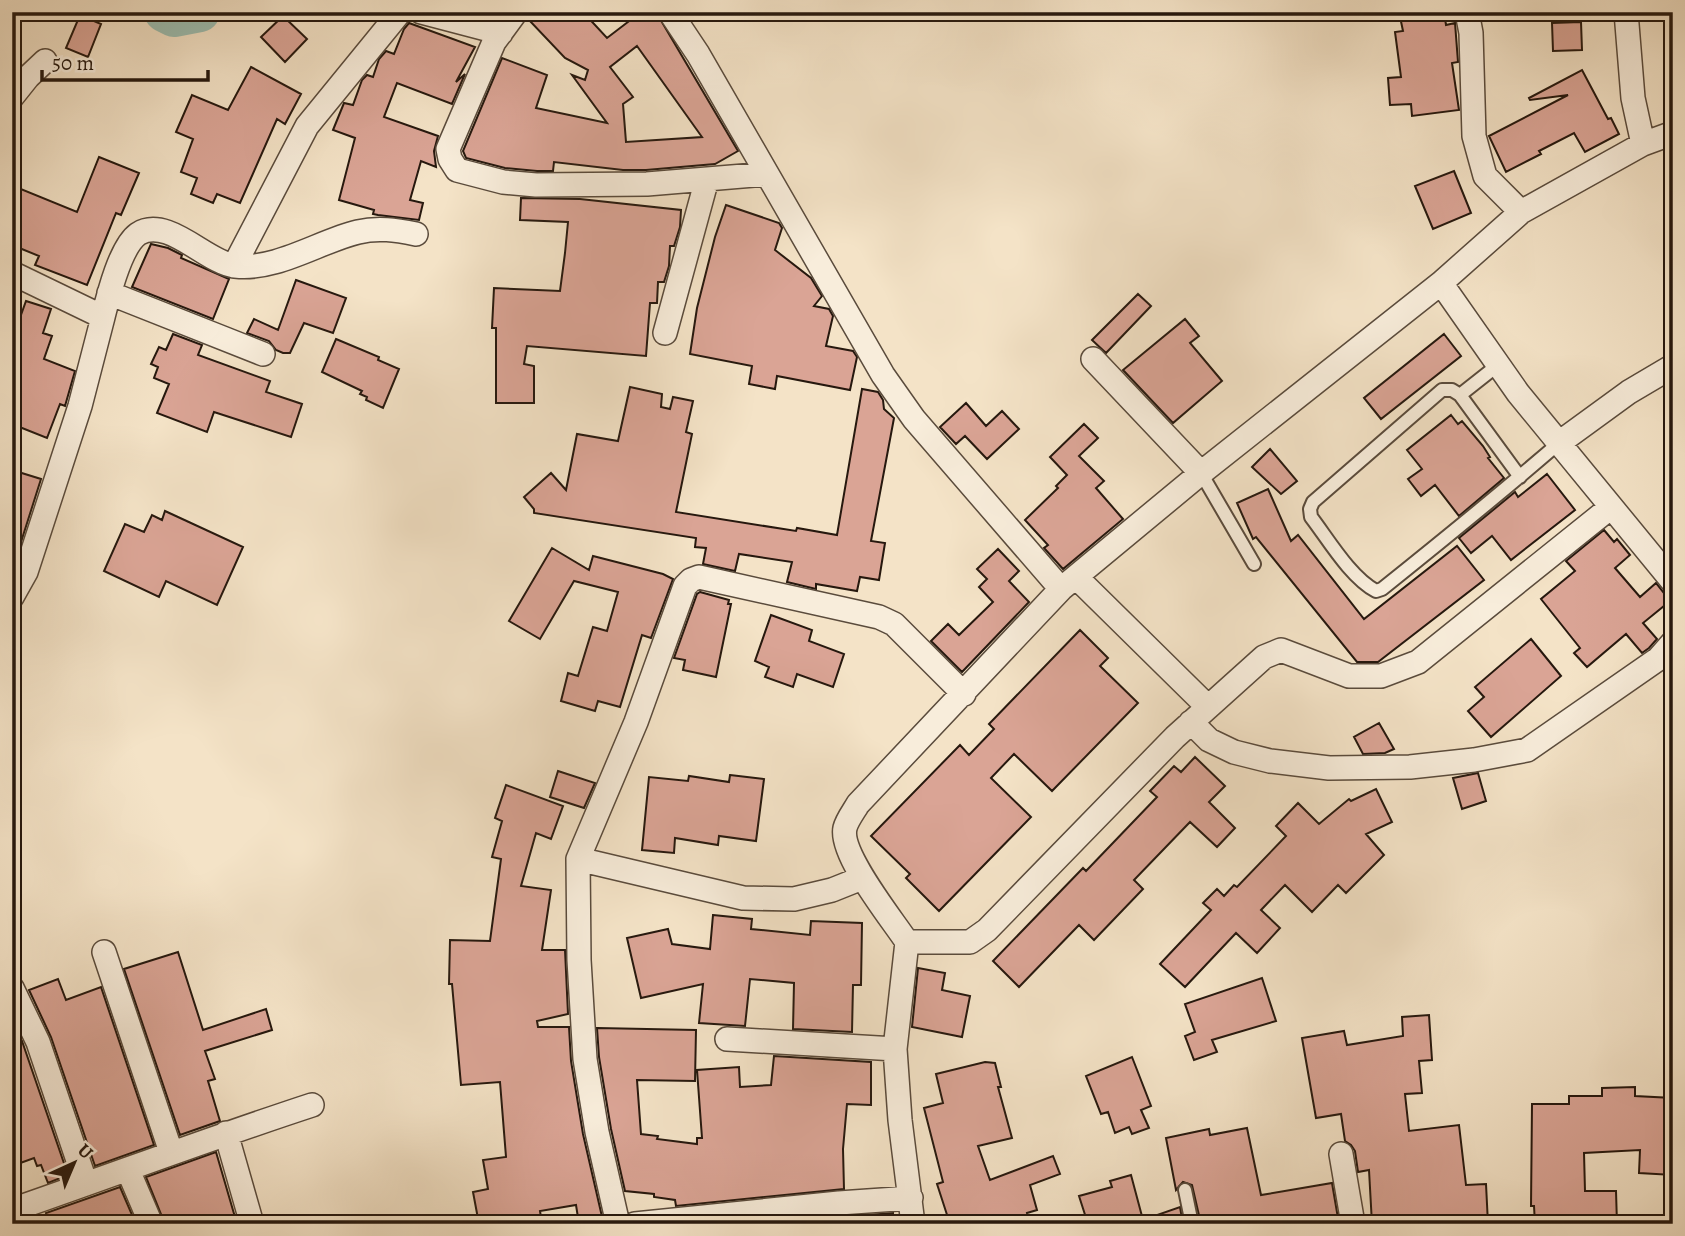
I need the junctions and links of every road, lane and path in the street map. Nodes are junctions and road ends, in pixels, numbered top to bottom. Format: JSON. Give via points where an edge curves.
{"nodes":[{"id":1,"x":400,"y":12,"type":"edge"},
{"id":2,"x":421,"y":12,"type":"edge"},
{"id":3,"x":516,"y":12,"type":"edge"},
{"id":4,"x":670,"y":12,"type":"edge"},
{"id":5,"x":1467,"y":12,"type":"edge"},
{"id":6,"x":1626,"y":12,"type":"edge"},
{"id":7,"x":502,"y":33,"type":"junction"},
{"id":8,"x":45,"y":61,"type":"dead end"},
{"id":9,"x":12,"y":97,"type":"edge"},
{"id":10,"x":1673,"y":133,"type":"edge"},
{"id":11,"x":1643,"y":144,"type":"junction"},
{"id":12,"x":767,"y":174,"type":"junction"},
{"id":13,"x":707,"y":179,"type":"junction"},
{"id":14,"x":1521,"y":212,"type":"junction"},
{"id":15,"x":416,"y":234,"type":"dead end"},
{"id":16,"x":234,"y":266,"type":"junction"},
{"id":17,"x":12,"y":273,"type":"edge"},
{"id":18,"x":1441,"y":283,"type":"junction"},
{"id":19,"x":109,"y":293,"type":"junction"},
{"id":20,"x":103,"y":317,"type":"junction"},
{"id":21,"x":665,"y":333,"type":"dead end"},
{"id":22,"x":262,"y":354,"type":"dead end"},
{"id":23,"x":1093,"y":359,"type":"dead end"},
{"id":24,"x":1498,"y":365,"type":"junction"},
{"id":25,"x":1673,"y":366,"type":"edge"},
{"id":26,"x":1460,"y":395,"type":"junction"},
{"id":27,"x":1559,"y":443,"type":"junction"},
{"id":28,"x":1201,"y":473,"type":"junction"},
{"id":29,"x":1520,"y":477,"type":"junction"},
{"id":30,"x":1611,"y":507,"type":"junction"},
{"id":31,"x":1254,"y":564,"type":"dead end"},
{"id":32,"x":1673,"y":582,"type":"edge"},
{"id":33,"x":1069,"y":583,"type":"junction"},
{"id":34,"x":12,"y":597,"type":"edge"},
{"id":35,"x":1673,"y":642,"type":"edge"},
{"id":36,"x":964,"y":694,"type":"junction"},
{"id":37,"x":1199,"y":715,"type":"junction"},
{"id":38,"x":578,"y":859,"type":"junction"},
{"id":39,"x":862,"y":878,"type":"junction"},
{"id":40,"x":907,"y":942,"type":"junction"},
{"id":41,"x":104,"y":952,"type":"dead end"},
{"id":42,"x":12,"y":988,"type":"edge"},
{"id":43,"x":727,"y":1039,"type":"dead end"},
{"id":44,"x":895,"y":1049,"type":"junction"},
{"id":45,"x":312,"y":1105,"type":"dead end"},
{"id":46,"x":226,"y":1133,"type":"junction"},
{"id":47,"x":171,"y":1152,"type":"junction"},
{"id":48,"x":1340,"y":1154,"type":"dead end"},
{"id":49,"x":128,"y":1170,"type":"junction"},
{"id":50,"x":86,"y":1184,"type":"junction"},
{"id":51,"x":1185,"y":1191,"type":"dead end"},
{"id":52,"x":911,"y":1198,"type":"junction"},
{"id":53,"x":12,"y":1210,"type":"edge"},
{"id":54,"x":150,"y":1224,"type":"edge"},
{"id":55,"x":252,"y":1224,"type":"edge"},
{"id":56,"x":618,"y":1224,"type":"edge"},
{"id":57,"x":635,"y":1224,"type":"edge"},
{"id":58,"x":913,"y":1224,"type":"edge"},
{"id":59,"x":1192,"y":1224,"type":"edge"},
{"id":60,"x":1353,"y":1224,"type":"edge"}],
"edges":[{"from":1,"to":16,"type":"street","via":[[307,126]]},
{"from":2,"to":7,"type":"street"},
{"from":3,"to":7,"type":"street"},
{"from":4,"to":12,"type":"street"},
{"from":5,"to":14,"type":"street","via":[[1474,136],[1485,176]]},
{"from":6,"to":11,"type":"street","via":[[1633,98]]},
{"from":7,"to":13,"type":"street","via":[[448,149],[457,170],[536,185]]},
{"from":8,"to":9,"type":"street"},
{"from":10,"to":11,"type":"street"},
{"from":11,"to":14,"type":"street"},
{"from":12,"to":13,"type":"street"},
{"from":12,"to":33,"type":"street","via":[[914,419]]},
{"from":13,"to":21,"type":"street"},
{"from":14,"to":18,"type":"street"},
{"from":15,"to":16,"type":"street","via":[[390,229],[359,231],[270,262]]},
{"from":16,"to":19,"type":"street","via":[[163,230],[146,232],[138,234],[128,248]]},
{"from":17,"to":20,"type":"street"},
{"from":18,"to":24,"type":"street"},
{"from":18,"to":28,"type":"street"},
{"from":19,"to":20,"type":"street"},
{"from":19,"to":22,"type":"street"},
{"from":20,"to":34,"type":"street","via":[[26,572]]},
{"from":23,"to":28,"type":"street"},
{"from":24,"to":26,"type":"lane"},
{"from":24,"to":27,"type":"street"},
{"from":25,"to":27,"type":"street"},
{"from":26,"to":29,"type":"lane"},
{"from":26,"to":29,"type":"lane","via":[[1442,390],[1433,396],[1313,502],[1311,517],[1376,591]]},
{"from":27,"to":29,"type":"lane"},
{"from":27,"to":30,"type":"street"},
{"from":28,"to":31,"type":"lane"},
{"from":28,"to":33,"type":"street"},
{"from":30,"to":32,"type":"street"},
{"from":30,"to":37,"type":"street","via":[[1418,662],[1381,676],[1349,676],[1281,650],[1264,657]]},
{"from":33,"to":36,"type":"street"},
{"from":33,"to":37,"type":"street"},
{"from":35,"to":37,"type":"street","via":[[1658,659],[1527,750],[1474,760],[1329,768],[1270,761],[1209,740]]},
{"from":36,"to":38,"type":"street","via":[[894,624],[879,617],[699,577],[691,580]]},
{"from":36,"to":39,"type":"street","via":[[858,804],[845,829],[849,852]]},
{"from":37,"to":40,"type":"street","via":[[986,930],[970,942]]},
{"from":38,"to":39,"type":"street","via":[[743,898],[794,899]]},
{"from":38,"to":56,"type":"street","via":[[585,1059]]},
{"from":39,"to":40,"type":"street"},
{"from":40,"to":44,"type":"street"},
{"from":41,"to":47,"type":"street"},
{"from":42,"to":50,"type":"street","via":[[38,1042]]},
{"from":43,"to":44,"type":"street"},
{"from":44,"to":52,"type":"street"},
{"from":45,"to":46,"type":"street"},
{"from":46,"to":47,"type":"street"},
{"from":46,"to":55,"type":"street"},
{"from":47,"to":49,"type":"street"},
{"from":48,"to":60,"type":"street"},
{"from":49,"to":50,"type":"street"},
{"from":49,"to":54,"type":"street"},
{"from":50,"to":53,"type":"street"},
{"from":51,"to":59,"type":"lane"},
{"from":52,"to":57,"type":"street"},
{"from":52,"to":58,"type":"street"}]}
